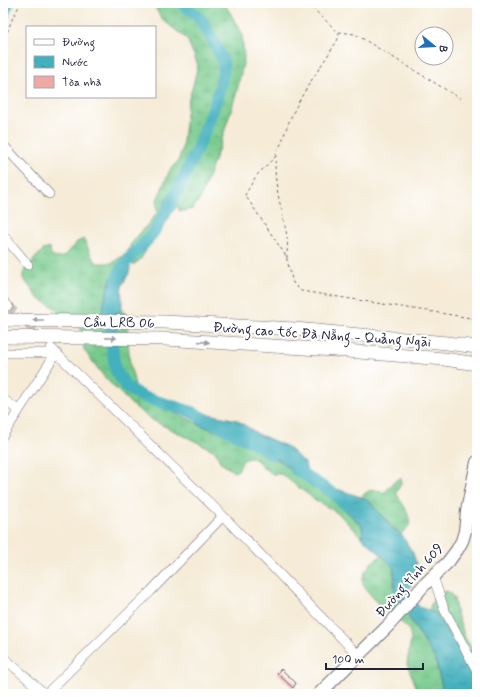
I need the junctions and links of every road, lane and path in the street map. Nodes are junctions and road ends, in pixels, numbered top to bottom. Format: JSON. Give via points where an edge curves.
{"nodes":[{"id":1,"x":21,"y":3,"type":"edge"},
{"id":2,"x":307,"y":3,"type":"edge"},
{"id":3,"x":338,"y":32,"type":"junction"},
{"id":4,"x":3,"y":43,"type":"edge"},
{"id":5,"x":461,"y":99,"type":"dead end"},
{"id":6,"x":3,"y":145,"type":"edge"},
{"id":7,"x":276,"y":156,"type":"junction"},
{"id":8,"x":49,"y":194,"type":"dead end"},
{"id":9,"x":3,"y":235,"type":"edge"},
{"id":10,"x":287,"y":259,"type":"junction"},
{"id":11,"x":28,"y":264,"type":"dead end"},
{"id":12,"x":477,"y":319,"type":"edge"},
{"id":13,"x":3,"y":320,"type":"edge"},
{"id":14,"x":165,"y":322,"type":"joint"},
{"id":15,"x":335,"y":333,"type":"junction"},
{"id":16,"x":3,"y":337,"type":"edge"},
{"id":17,"x":165,"y":339,"type":"joint"},
{"id":18,"x":477,"y":340,"type":"edge"},
{"id":19,"x":477,"y":347,"type":"edge"},
{"id":20,"x":54,"y":350,"type":"junction"},
{"id":21,"x":334,"y":350,"type":"junction"},
{"id":22,"x":3,"y":354,"type":"edge"},
{"id":23,"x":477,"y":364,"type":"edge"},
{"id":24,"x":477,"y":372,"type":"edge"},
{"id":25,"x":3,"y":399,"type":"edge"},
{"id":26,"x":18,"y":410,"type":"junction"},
{"id":27,"x":3,"y":435,"type":"edge"},
{"id":28,"x":477,"y":462,"type":"edge"},
{"id":29,"x":223,"y":516,"type":"junction"},
{"id":30,"x":429,"y":580,"type":"junction"},
{"id":31,"x":358,"y":655,"type":"junction"},
{"id":32,"x":3,"y":657,"type":"edge"},
{"id":33,"x":477,"y":671,"type":"edge"},
{"id":34,"x":46,"y":694,"type":"edge"},
{"id":35,"x":319,"y":694,"type":"edge"}],
"edges":[{"from":1,"to":4,"type":"path"},
{"from":2,"to":3,"type":"path"},
{"from":3,"to":5,"type":"path","via":[[355,34]]},
{"from":3,"to":7,"type":"path","via":[[338,41],[294,111]]},
{"from":6,"to":8,"type":"street"},
{"from":7,"to":10,"type":"path","via":[[279,203],[287,238]]},
{"from":7,"to":10,"type":"path","via":[[256,176],[245,195]]},
{"from":9,"to":11,"type":"street"},
{"from":10,"to":12,"type":"path","via":[[293,283],[300,291]]},
{"from":14,"to":13,"type":"highway","name":"Cầu LRB 06","one_way":true},
{"from":14,"to":15,"type":"highway","name":"Đường cao tốc Đà Nẵng - Quảng Ngãi"},
{"from":15,"to":18,"type":"highway"},
{"from":15,"to":19,"type":"highway","name":"Đường cao tốc Đà Nẵng - Quảng Ngãi"},
{"from":16,"to":17,"type":"highway","name":"Cầu LRB 06","one_way":true},
{"from":17,"to":21,"type":"highway","name":"Đường cao tốc Đà Nẵng - Quảng Ngãi","one_way":true},
{"from":20,"to":22,"type":"street"},
{"from":20,"to":26,"type":"street"},
{"from":20,"to":29,"type":"street"},
{"from":21,"to":23,"type":"highway","name":"Đường cao tốc Đà Nẵng - Quảng Ngãi"},
{"from":21,"to":24,"type":"highway"},
{"from":25,"to":26,"type":"street"},
{"from":26,"to":27,"type":"street"},
{"from":28,"to":30,"type":"main road","name":"Đường tỉnh 609","via":[[464,536],[448,562]]},
{"from":29,"to":31,"type":"street"},
{"from":29,"to":34,"type":"street"},
{"from":30,"to":31,"type":"main road","name":"Đường tỉnh 609"},
{"from":30,"to":33,"type":"street"},
{"from":31,"to":35,"type":"main road","name":"Đường tỉnh 609"},
{"from":32,"to":34,"type":"street"}]}
